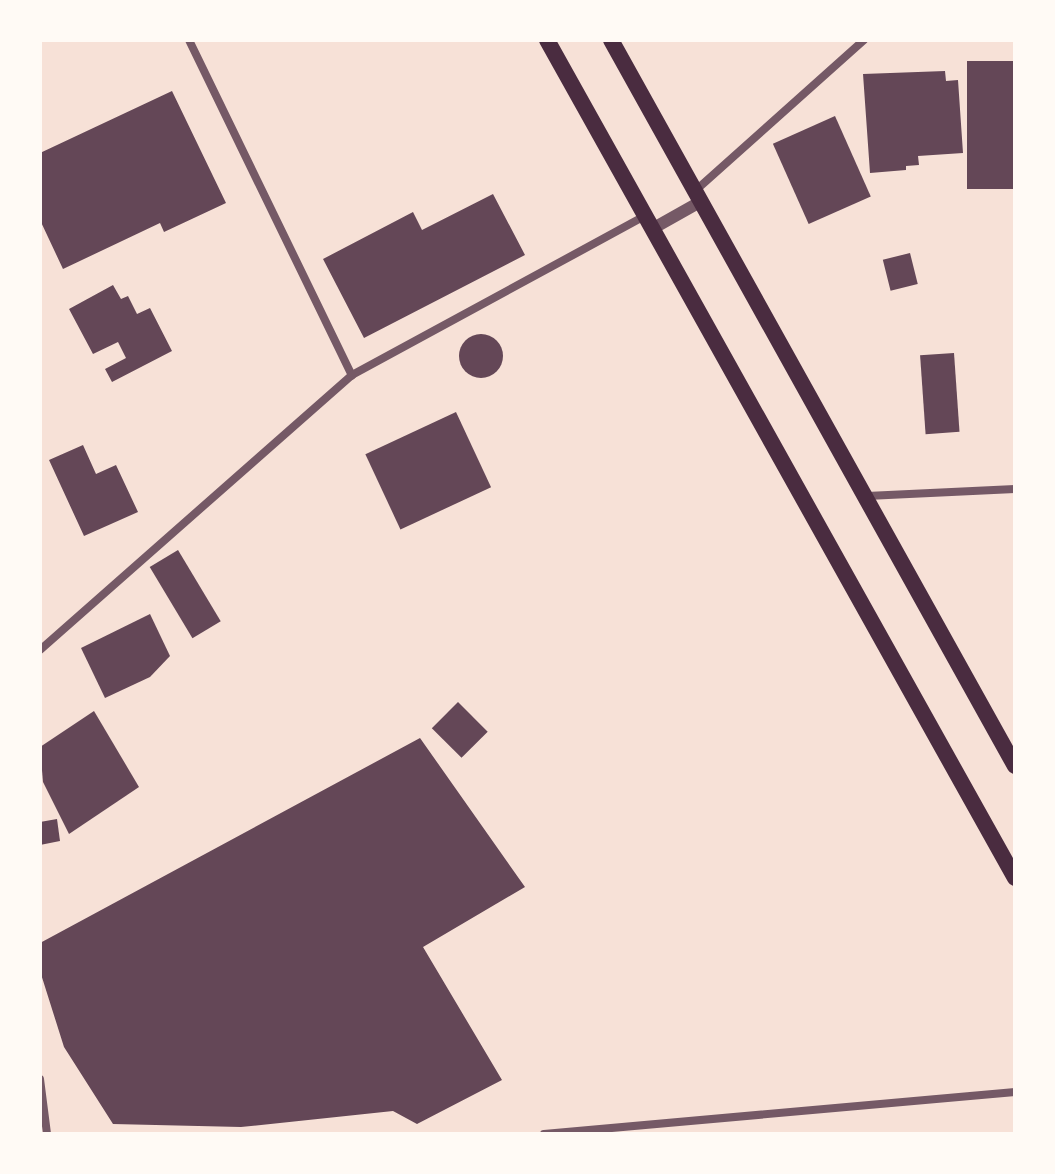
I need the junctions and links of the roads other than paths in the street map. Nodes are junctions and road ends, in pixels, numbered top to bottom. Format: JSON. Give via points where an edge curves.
{"nodes":[{"id":1,"x":189,"y":40,"type":"edge"},
{"id":2,"x":547,"y":40,"type":"edge"},
{"id":3,"x":611,"y":40,"type":"edge"},
{"id":4,"x":864,"y":40,"type":"edge"},
{"id":5,"x":698,"y":197,"type":"junction"},
{"id":6,"x":649,"y":223,"type":"junction"},
{"id":7,"x":352,"y":375,"type":"junction"},
{"id":8,"x":1015,"y":489,"type":"edge"},
{"id":9,"x":867,"y":496,"type":"junction"},
{"id":10,"x":40,"y":650,"type":"edge"},
{"id":11,"x":1015,"y":766,"type":"edge"},
{"id":12,"x":1015,"y":878,"type":"edge"},
{"id":13,"x":40,"y":1079,"type":"edge"},
{"id":14,"x":1015,"y":1092,"type":"edge"},
{"id":15,"x":47,"y":1134,"type":"edge"},
{"id":16,"x":544,"y":1134,"type":"edge"}],
"edges":[{"from":1,"to":7,"type":"street"},
{"from":2,"to":6,"type":"highway"},
{"from":3,"to":5,"type":"highway"},
{"from":4,"to":5,"type":"street"},
{"from":5,"to":6,"type":"street"},
{"from":5,"to":9,"type":"highway"},
{"from":6,"to":7,"type":"street"},
{"from":6,"to":12,"type":"highway"},
{"from":7,"to":10,"type":"street"},
{"from":8,"to":9,"type":"street"},
{"from":9,"to":11,"type":"highway"},
{"from":13,"to":15,"type":"street"},
{"from":14,"to":16,"type":"street"}]}
